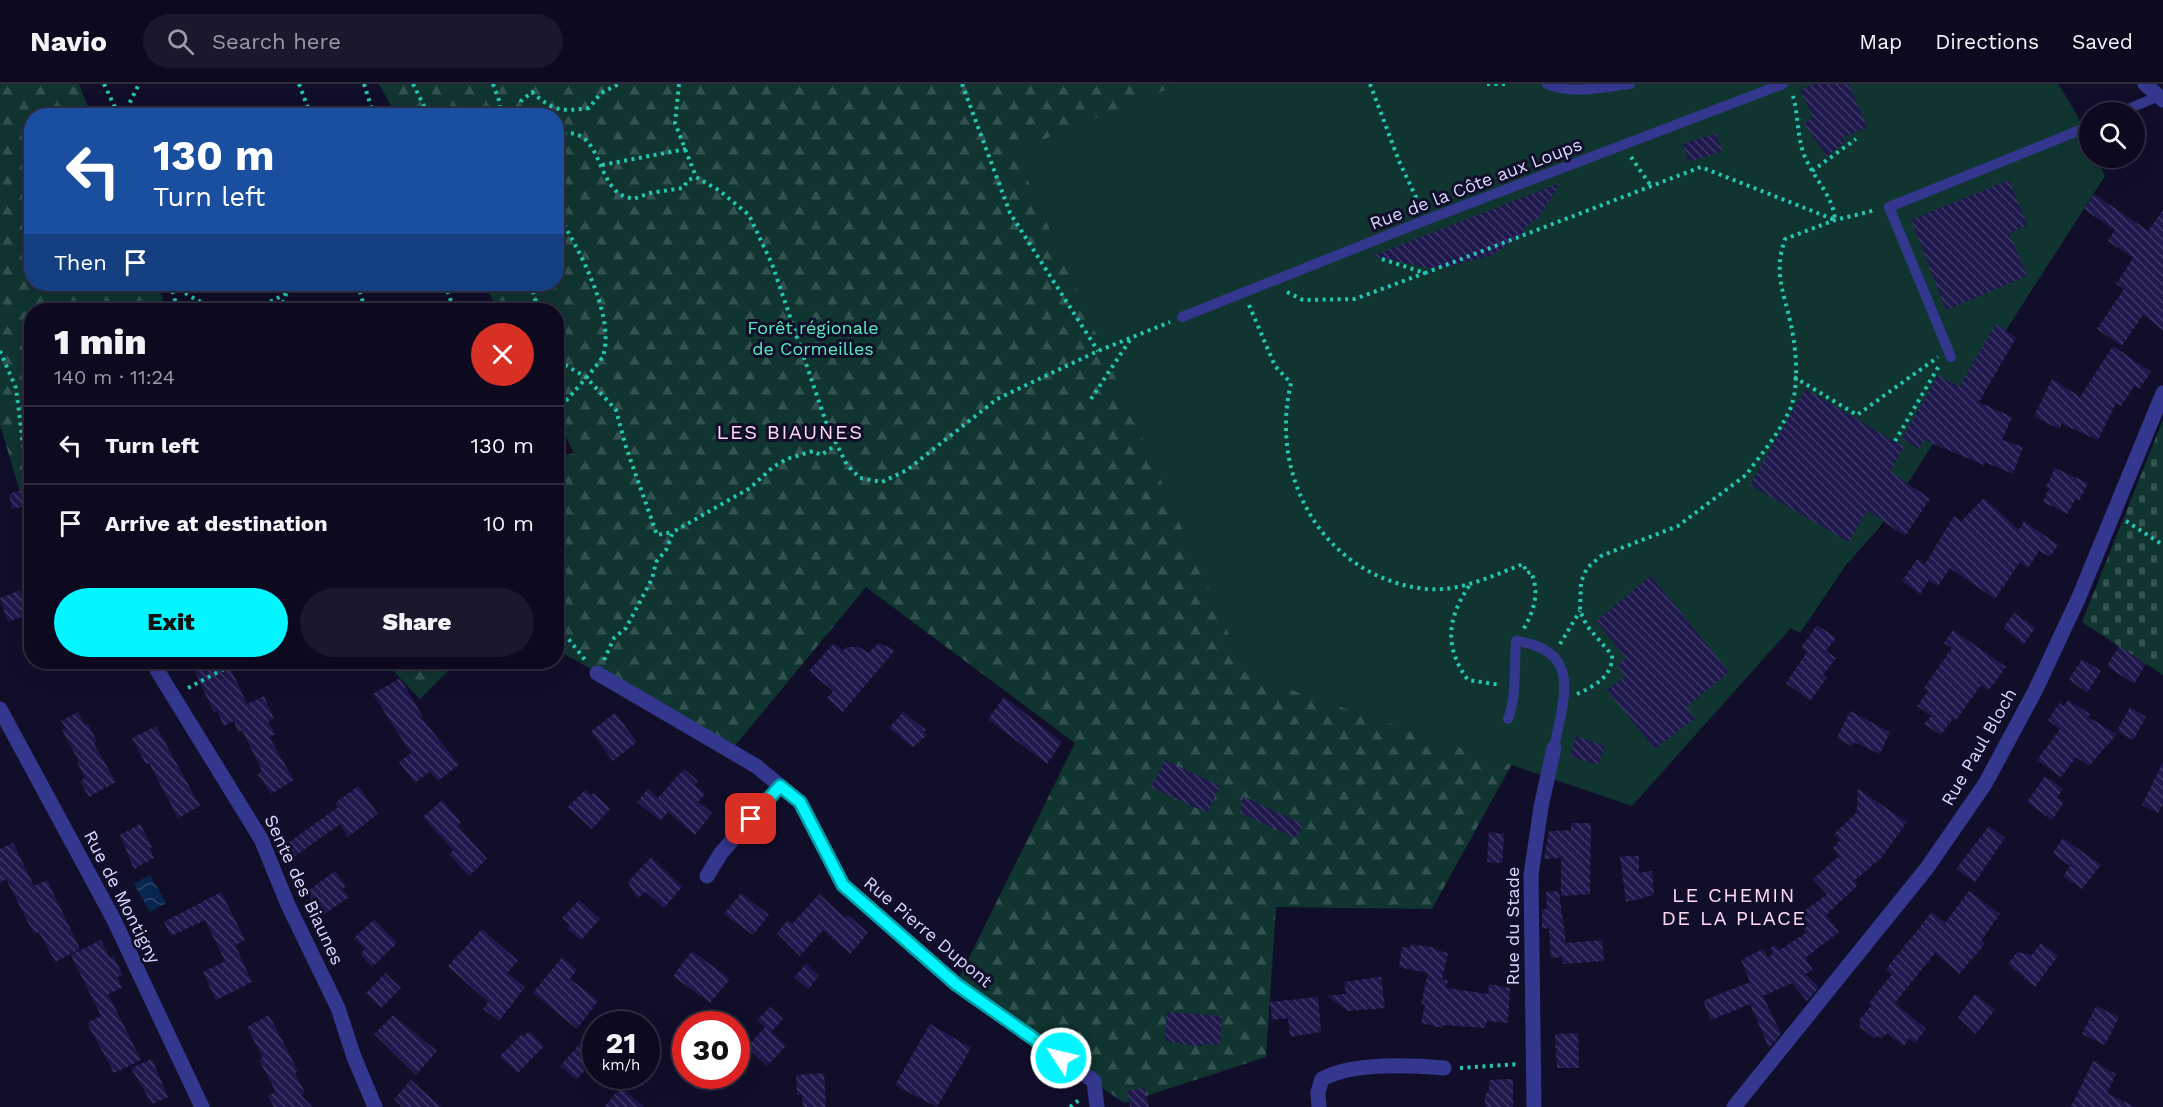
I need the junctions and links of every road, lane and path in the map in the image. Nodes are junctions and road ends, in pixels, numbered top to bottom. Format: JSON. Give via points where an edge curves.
{"nodes":[{"id":1,"x":104,"y":84,"type":"edge"},
{"id":2,"x":140,"y":84,"type":"edge"},
{"id":3,"x":299,"y":84,"type":"edge"},
{"id":4,"x":364,"y":84,"type":"edge"},
{"id":5,"x":414,"y":84,"type":"edge"},
{"id":6,"x":493,"y":84,"type":"edge"},
{"id":7,"x":619,"y":84,"type":"edge"},
{"id":8,"x":679,"y":84,"type":"edge"},
{"id":9,"x":962,"y":84,"type":"edge"},
{"id":10,"x":1370,"y":84,"type":"edge"},
{"id":11,"x":1487,"y":84,"type":"edge"},
{"id":12,"x":1505,"y":84,"type":"edge"},
{"id":13,"x":1547,"y":84,"type":"edge"},
{"id":14,"x":1630,"y":84,"type":"edge"},
{"id":15,"x":1783,"y":84,"type":"edge"},
{"id":16,"x":2145,"y":84,"type":"edge"},
{"id":17,"x":1792,"y":94,"type":"dead end"},
{"id":18,"x":2161,"y":98,"type":"edge"},
{"id":19,"x":2145,"y":104,"type":"edge"},
{"id":20,"x":117,"y":108,"type":"edge"},
{"id":21,"x":126,"y":108,"type":"edge"},
{"id":22,"x":308,"y":108,"type":"edge"},
{"id":23,"x":372,"y":108,"type":"edge"},
{"id":24,"x":425,"y":108,"type":"edge"},
{"id":25,"x":500,"y":108,"type":"edge"},
{"id":26,"x":518,"y":108,"type":"edge"},
{"id":27,"x":553,"y":108,"type":"edge"},
{"id":28,"x":564,"y":110,"type":"edge"},
{"id":29,"x":2079,"y":130,"type":"edge"},
{"id":30,"x":564,"y":133,"type":"edge"},
{"id":31,"x":1856,"y":139,"type":"dead end"},
{"id":32,"x":1627,"y":145,"type":"junction"},
{"id":33,"x":686,"y":149,"type":"junction"},
{"id":34,"x":602,"y":165,"type":"junction"},
{"id":35,"x":1812,"y":171,"type":"junction"},
{"id":36,"x":696,"y":177,"type":"junction"},
{"id":37,"x":1651,"y":186,"type":"junction"},
{"id":38,"x":1889,"y":207,"type":"junction"},
{"id":39,"x":1426,"y":220,"type":"junction"},
{"id":40,"x":1835,"y":220,"type":"junction"},
{"id":41,"x":564,"y":224,"type":"edge"},
{"id":42,"x":1382,"y":259,"type":"dead end"},
{"id":43,"x":1425,"y":273,"type":"junction"},
{"id":44,"x":1279,"y":278,"type":"junction"},
{"id":45,"x":181,"y":291,"type":"edge"},
{"id":46,"x":288,"y":292,"type":"joint"},
{"id":47,"x":1244,"y":292,"type":"junction"},
{"id":48,"x":202,"y":303,"type":"edge"},
{"id":49,"x":266,"y":303,"type":"edge"},
{"id":50,"x":283,"y":303,"type":"edge"},
{"id":51,"x":1182,"y":316,"type":"joint"},
{"id":52,"x":1132,"y":337,"type":"junction"},
{"id":53,"x":0,"y":351,"type":"edge"},
{"id":54,"x":1098,"y":351,"type":"junction"},
{"id":55,"x":1950,"y":353,"type":"junction"},
{"id":56,"x":564,"y":364,"type":"edge"},
{"id":57,"x":586,"y":377,"type":"junction"},
{"id":58,"x":1794,"y":377,"type":"junction"},
{"id":59,"x":2163,"y":393,"type":"edge"},
{"id":60,"x":1091,"y":399,"type":"dead end"},
{"id":61,"x":564,"y":400,"type":"edge"},
{"id":62,"x":1895,"y":441,"type":"dead end"},
{"id":63,"x":836,"y":445,"type":"junction"},
{"id":64,"x":24,"y":448,"type":"edge"},
{"id":65,"x":2114,"y":512,"type":"junction"},
{"id":66,"x":673,"y":532,"type":"junction"},
{"id":67,"x":2163,"y":546,"type":"edge"},
{"id":68,"x":1470,"y":585,"type":"junction"},
{"id":69,"x":1580,"y":611,"type":"junction"},
{"id":70,"x":564,"y":636,"type":"edge"},
{"id":71,"x":1516,"y":641,"type":"junction"},
{"id":72,"x":1554,"y":656,"type":"junction"},
{"id":73,"x":223,"y":669,"type":"edge"},
{"id":74,"x":157,"y":670,"type":"dead end"},
{"id":75,"x":597,"y":673,"type":"junction"},
{"id":76,"x":1514,"y":687,"type":"junction"},
{"id":77,"x":174,"y":694,"type":"junction"},
{"id":78,"x":1563,"y":700,"type":"junction"},
{"id":79,"x":0,"y":709,"type":"edge"},
{"id":80,"x":1508,"y":719,"type":"dead end"},
{"id":81,"x":1554,"y":748,"type":"joint"},
{"id":82,"x":780,"y":786,"type":"junction"},
{"id":83,"x":706,"y":876,"type":"dead end"},
{"id":84,"x":1534,"y":1064,"type":"junction"},
{"id":85,"x":1444,"y":1068,"type":"joint"},
{"id":86,"x":202,"y":1107,"type":"edge"},
{"id":87,"x":375,"y":1107,"type":"edge"},
{"id":88,"x":1097,"y":1107,"type":"edge"},
{"id":89,"x":1319,"y":1107,"type":"edge"},
{"id":90,"x":1534,"y":1107,"type":"edge"},
{"id":91,"x":1734,"y":1107,"type":"edge"}],
"edges":[{"from":1,"to":20,"type":"path"},
{"from":2,"to":21,"type":"path"},
{"from":3,"to":22,"type":"path"},
{"from":4,"to":23,"type":"path"},
{"from":5,"to":24,"type":"path"},
{"from":6,"to":25,"type":"path"},
{"from":7,"to":28,"type":"path","via":[[601,93],[589,108]]},
{"from":8,"to":33,"type":"path","via":[[675,123]]},
{"from":9,"to":54,"type":"path","via":[[1010,213]]},
{"from":10,"to":39,"type":"path"},
{"from":11,"to":12,"type":"path"},
{"from":13,"to":14,"type":"lane","via":[[1578,90]]},
{"from":15,"to":32,"type":"lane","name":"Rue de la Côte aux Loups"},
{"from":16,"to":18,"type":"street"},
{"from":17,"to":35,"type":"path","via":[[1798,134]]},
{"from":18,"to":19,"type":"lane"},
{"from":26,"to":27,"type":"path","via":[[532,92]]},
{"from":29,"to":38,"type":"lane"},
{"from":30,"to":34,"type":"path","via":[[580,135]]},
{"from":31,"to":35,"type":"path"},
{"from":32,"to":37,"type":"path"},
{"from":32,"to":39,"type":"lane","name":"Rue de la Côte aux Loups"},
{"from":33,"to":34,"type":"path"},
{"from":33,"to":36,"type":"path"},
{"from":34,"to":36,"type":"path","via":[[614,190],[633,199],[683,188]]},
{"from":35,"to":40,"type":"path","via":[[1834,206]]},
{"from":36,"to":63,"type":"path","via":[[749,215],[772,264]]},
{"from":37,"to":40,"type":"path","via":[[1701,167]]},
{"from":37,"to":43,"type":"path"},
{"from":38,"to":40,"type":"path"},
{"from":38,"to":55,"type":"lane"},
{"from":39,"to":44,"type":"lane","name":"Rue de la Côte aux Loups"},
{"from":40,"to":58,"type":"path","via":[[1785,239],[1779,256],[1780,289],[1791,326]]},
{"from":41,"to":57,"type":"path","via":[[588,272],[605,328],[602,357]]},
{"from":42,"to":43,"type":"path"},
{"from":43,"to":44,"type":"path","via":[[1355,299],[1303,300],[1290,295]]},
{"from":44,"to":47,"type":"lane","name":"Rue de la Côte aux Loups"},
{"from":45,"to":48,"type":"path"},
{"from":46,"to":49,"type":"path"},
{"from":46,"to":50,"type":"path"},
{"from":47,"to":51,"type":"lane","name":"Rue de la Côte aux Loups"},
{"from":47,"to":68,"type":"path","via":[[1275,366],[1292,383],[1286,423],[1291,468],[1311,519],[1339,551],[1383,580],[1427,589]]},
{"from":51,"to":52,"type":"path"},
{"from":52,"to":54,"type":"path"},
{"from":52,"to":60,"type":"path"},
{"from":53,"to":64,"type":"path","via":[[16,388]]},
{"from":54,"to":63,"type":"path","via":[[997,399],[907,470],[882,482],[860,478]]},
{"from":55,"to":58,"type":"path","via":[[1857,415]]},
{"from":55,"to":62,"type":"path"},
{"from":56,"to":57,"type":"path"},
{"from":57,"to":61,"type":"path"},
{"from":57,"to":66,"type":"path","via":[[616,410],[657,535]]},
{"from":58,"to":69,"type":"path","via":[[1792,404],[1746,475],[1678,525],[1601,556],[1587,568],[1581,582]]},
{"from":59,"to":65,"type":"street","name":"Rue Paul Bloch"},
{"from":63,"to":66,"type":"path","via":[[821,455],[813,452],[773,467],[750,488]]},
{"from":65,"to":67,"type":"path"},
{"from":65,"to":91,"type":"street","name":"Rue Paul Bloch","via":[[2070,618],[1985,784],[1927,868]]},
{"from":66,"to":75,"type":"path","via":[[626,628],[614,638]]},
{"from":68,"to":71,"type":"path","via":[[1523,564],[1527,573],[1531,572],[1536,584],[1532,615]]},
{"from":68,"to":76,"type":"path","via":[[1449,638],[1457,664],[1468,680]]},
{"from":69,"to":72,"type":"path"},
{"from":69,"to":78,"type":"path","via":[[1587,627],[1612,655],[1612,661],[1602,680]]},
{"from":70,"to":75,"type":"path"},
{"from":71,"to":72,"type":"lane","via":[[1532,643]]},
{"from":71,"to":76,"type":"lane"},
{"from":72,"to":78,"type":"lane","via":[[1566,682]]},
{"from":73,"to":77,"type":"path"},
{"from":74,"to":77,"type":"street","name":"Sente des Biaunes"},
{"from":75,"to":82,"type":"street","name":"Rue Pierre Dupont","via":[[756,766]]},
{"from":76,"to":80,"type":"lane","via":[[1514,704]]},
{"from":77,"to":87,"type":"street","name":"Sente des Biaunes","via":[[261,839],[338,1008]]},
{"from":78,"to":81,"type":"lane"},
{"from":79,"to":86,"type":"street","name":"Rue de Montigny","via":[[117,926]]},
{"from":81,"to":84,"type":"street","name":"Rue du Stade","via":[[1531,875]]},
{"from":82,"to":83,"type":"street","via":[[721,853]]},
{"from":82,"to":88,"type":"street","name":"Rue Pierre Dupont","via":[[800,802],[843,885],[956,984],[1094,1081]]},
{"from":84,"to":85,"type":"path"},
{"from":84,"to":90,"type":"street","name":"Rue du Stade"},
{"from":85,"to":89,"type":"street","via":[[1415,1065],[1337,1070],[1322,1079]]}]}
